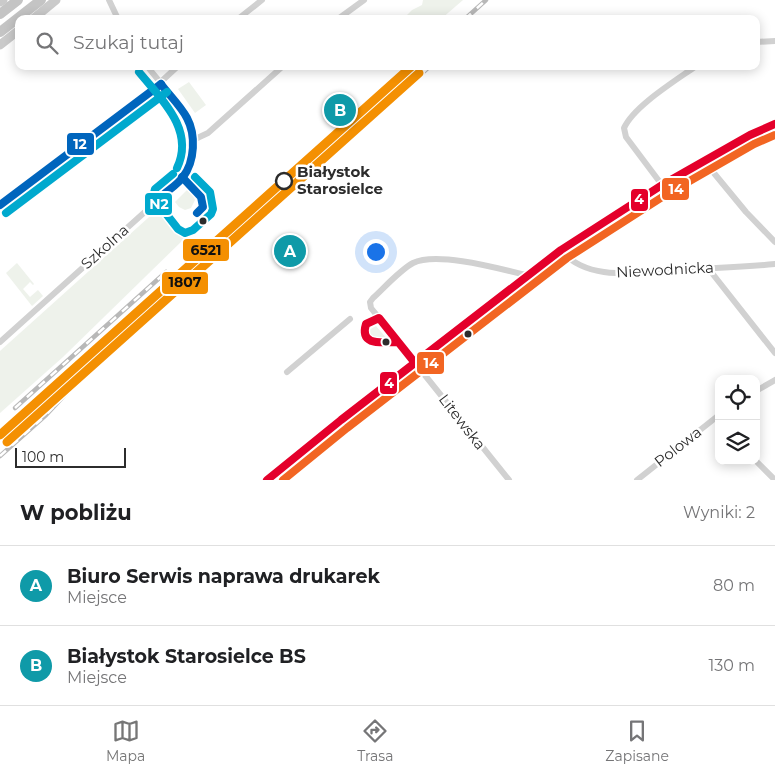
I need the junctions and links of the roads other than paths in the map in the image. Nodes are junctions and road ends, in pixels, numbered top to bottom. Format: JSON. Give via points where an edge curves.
{"nodes":[{"id":1,"x":18,"y":0,"type":"edge"},
{"id":2,"x":41,"y":0,"type":"edge"},
{"id":3,"x":56,"y":0,"type":"edge"},
{"id":4,"x":109,"y":0,"type":"edge"},
{"id":5,"x":262,"y":0,"type":"edge"},
{"id":6,"x":364,"y":0,"type":"edge"},
{"id":7,"x":0,"y":14,"type":"edge"},
{"id":8,"x":22,"y":15,"type":"edge"},
{"id":9,"x":38,"y":15,"type":"edge"},
{"id":10,"x":116,"y":15,"type":"edge"},
{"id":11,"x":243,"y":15,"type":"edge"},
{"id":12,"x":343,"y":15,"type":"edge"},
{"id":13,"x":15,"y":20,"type":"edge"},
{"id":14,"x":0,"y":32,"type":"edge"},
{"id":15,"x":15,"y":33,"type":"edge"},
{"id":16,"x":775,"y":41,"type":"edge"},
{"id":17,"x":760,"y":42,"type":"edge"},
{"id":18,"x":0,"y":44,"type":"edge"},
{"id":19,"x":150,"y":70,"type":"edge"},
{"id":20,"x":173,"y":70,"type":"edge"},
{"id":21,"x":279,"y":70,"type":"edge"},
{"id":22,"x":691,"y":70,"type":"edge"},
{"id":23,"x":161,"y":84,"type":"junction"},
{"id":24,"x":775,"y":124,"type":"edge"},
{"id":25,"x":193,"y":140,"type":"junction"},
{"id":26,"x":704,"y":161,"type":"junction"},
{"id":27,"x":662,"y":185,"type":"junction"},
{"id":28,"x":0,"y":205,"type":"edge"},
{"id":29,"x":775,"y":242,"type":"edge"},
{"id":30,"x":561,"y":250,"type":"junction"},
{"id":31,"x":775,"y":264,"type":"edge"},
{"id":32,"x":708,"y":268,"type":"junction"},
{"id":33,"x":526,"y":275,"type":"junction"},
{"id":34,"x":350,"y":319,"type":"dead end"},
{"id":35,"x":0,"y":342,"type":"edge"},
{"id":36,"x":775,"y":353,"type":"edge"},
{"id":37,"x":416,"y":363,"type":"junction"},
{"id":38,"x":287,"y":372,"type":"dead end"},
{"id":39,"x":775,"y":380,"type":"edge"},
{"id":40,"x":760,"y":389,"type":"edge"},
{"id":41,"x":715,"y":418,"type":"edge"},
{"id":42,"x":760,"y":465,"type":"edge"},
{"id":43,"x":773,"y":476,"type":"edge"},
{"id":44,"x":267,"y":480,"type":"edge"},
{"id":45,"x":509,"y":480,"type":"edge"},
{"id":46,"x":637,"y":480,"type":"edge"}],
"edges":[{"from":1,"to":7,"type":"main road"},
{"from":2,"to":8,"type":"main road"},
{"from":3,"to":9,"type":"main road"},
{"from":4,"to":10,"type":"street"},
{"from":5,"to":11,"type":"street"},
{"from":6,"to":12,"type":"street"},
{"from":13,"to":14,"type":"main road"},
{"from":15,"to":18,"type":"main road"},
{"from":16,"to":17,"type":"street"},
{"from":19,"to":23,"type":"street"},
{"from":20,"to":23,"type":"street"},
{"from":21,"to":25,"type":"street","via":[[208,133]]},
{"from":22,"to":27,"type":"street","via":[[628,119],[624,128],[626,137]]},
{"from":23,"to":25,"type":"street","via":[[188,120]]},
{"from":23,"to":28,"type":"street"},
{"from":24,"to":26,"type":"street","via":[[750,134]]},
{"from":25,"to":35,"type":"street","name":"Szkolna","via":[[187,172],[176,184]]},
{"from":26,"to":27,"type":"street"},
{"from":26,"to":29,"type":"street"},
{"from":27,"to":30,"type":"street"},
{"from":30,"to":32,"type":"street","name":"Niewodnicka","via":[[586,268],[604,272],[622,274]]},
{"from":30,"to":33,"type":"street"},
{"from":31,"to":32,"type":"street","name":"Niewodnicka"},
{"from":32,"to":36,"type":"street"},
{"from":33,"to":37,"type":"street"},
{"from":33,"to":37,"type":"street","name":"Litewska","via":[[452,260],[422,260],[409,266],[372,298],[370,305]]},
{"from":34,"to":38,"type":"street"},
{"from":37,"to":44,"type":"street"},
{"from":37,"to":45,"type":"street","name":"Litewska"},
{"from":39,"to":40,"type":"street"},
{"from":41,"to":46,"type":"street","name":"Polowa"},
{"from":42,"to":43,"type":"street"}]}
